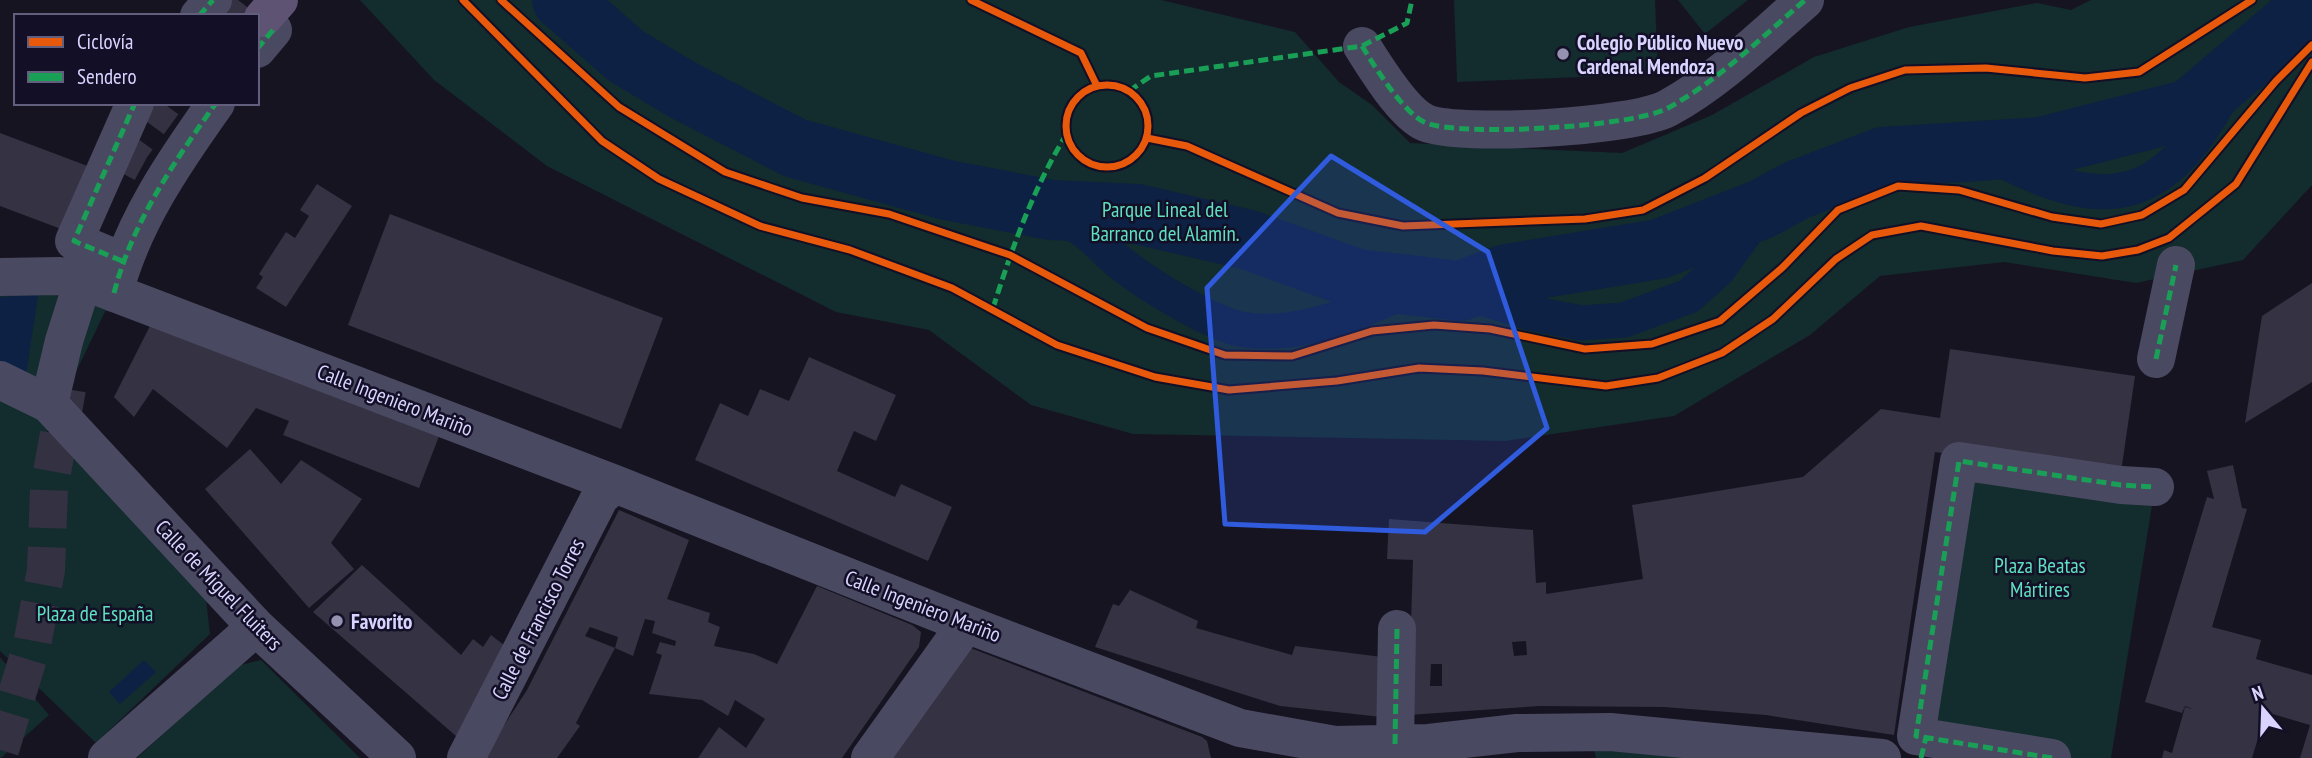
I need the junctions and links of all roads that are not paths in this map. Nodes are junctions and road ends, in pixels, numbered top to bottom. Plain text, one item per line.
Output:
1 (1805, 0) edge
2 (1362, 46) dead end
3 (134, 105) edge
4 (215, 105) edge
5 (2176, 265) dead end
6 (0, 277) edge
7 (95, 278) junction
8 (2156, 359) dead end
9 (28, 393) edge
10 (615, 484) junction
11 (2155, 487) dead end
12 (966, 624) junction
13 (256, 627) junction
14 (1397, 629) dead end
15 (1242, 743) edge
16 (1395, 744) junction
17 (1923, 748) edge
18 (1802, 755) edge
19 (1878, 757) edge
20 (107, 758) edge
21 (397, 758) edge
22 (466, 758) edge
23 (870, 758) edge
24 (2052, 758) edge

1 - 2 street
3 - 7 street
4 - 7 street
5 - 8 street
6 - 7 street, Calle Ingeniero Mariño
7 - 9 street
7 - 10 street, Calle Ingeniero Mariño
9 - 13 street, Calle de Miguel Fluiters
10 - 12 street, Calle Ingeniero Mariño
10 - 22 street, Calle de Francisco Torres
11 - 17 street
12 - 15 street, Calle Ingeniero Mariño
12 - 23 street
13 - 20 street
13 - 21 street, Calle de Miguel Fluiters
14 - 16 street
15 - 16 street, Calle Ingeniero Mariño
16 - 18 street, Calle Ingeniero Mariño
17 - 24 street
18 - 19 street, Calle Ingeniero Mariño

